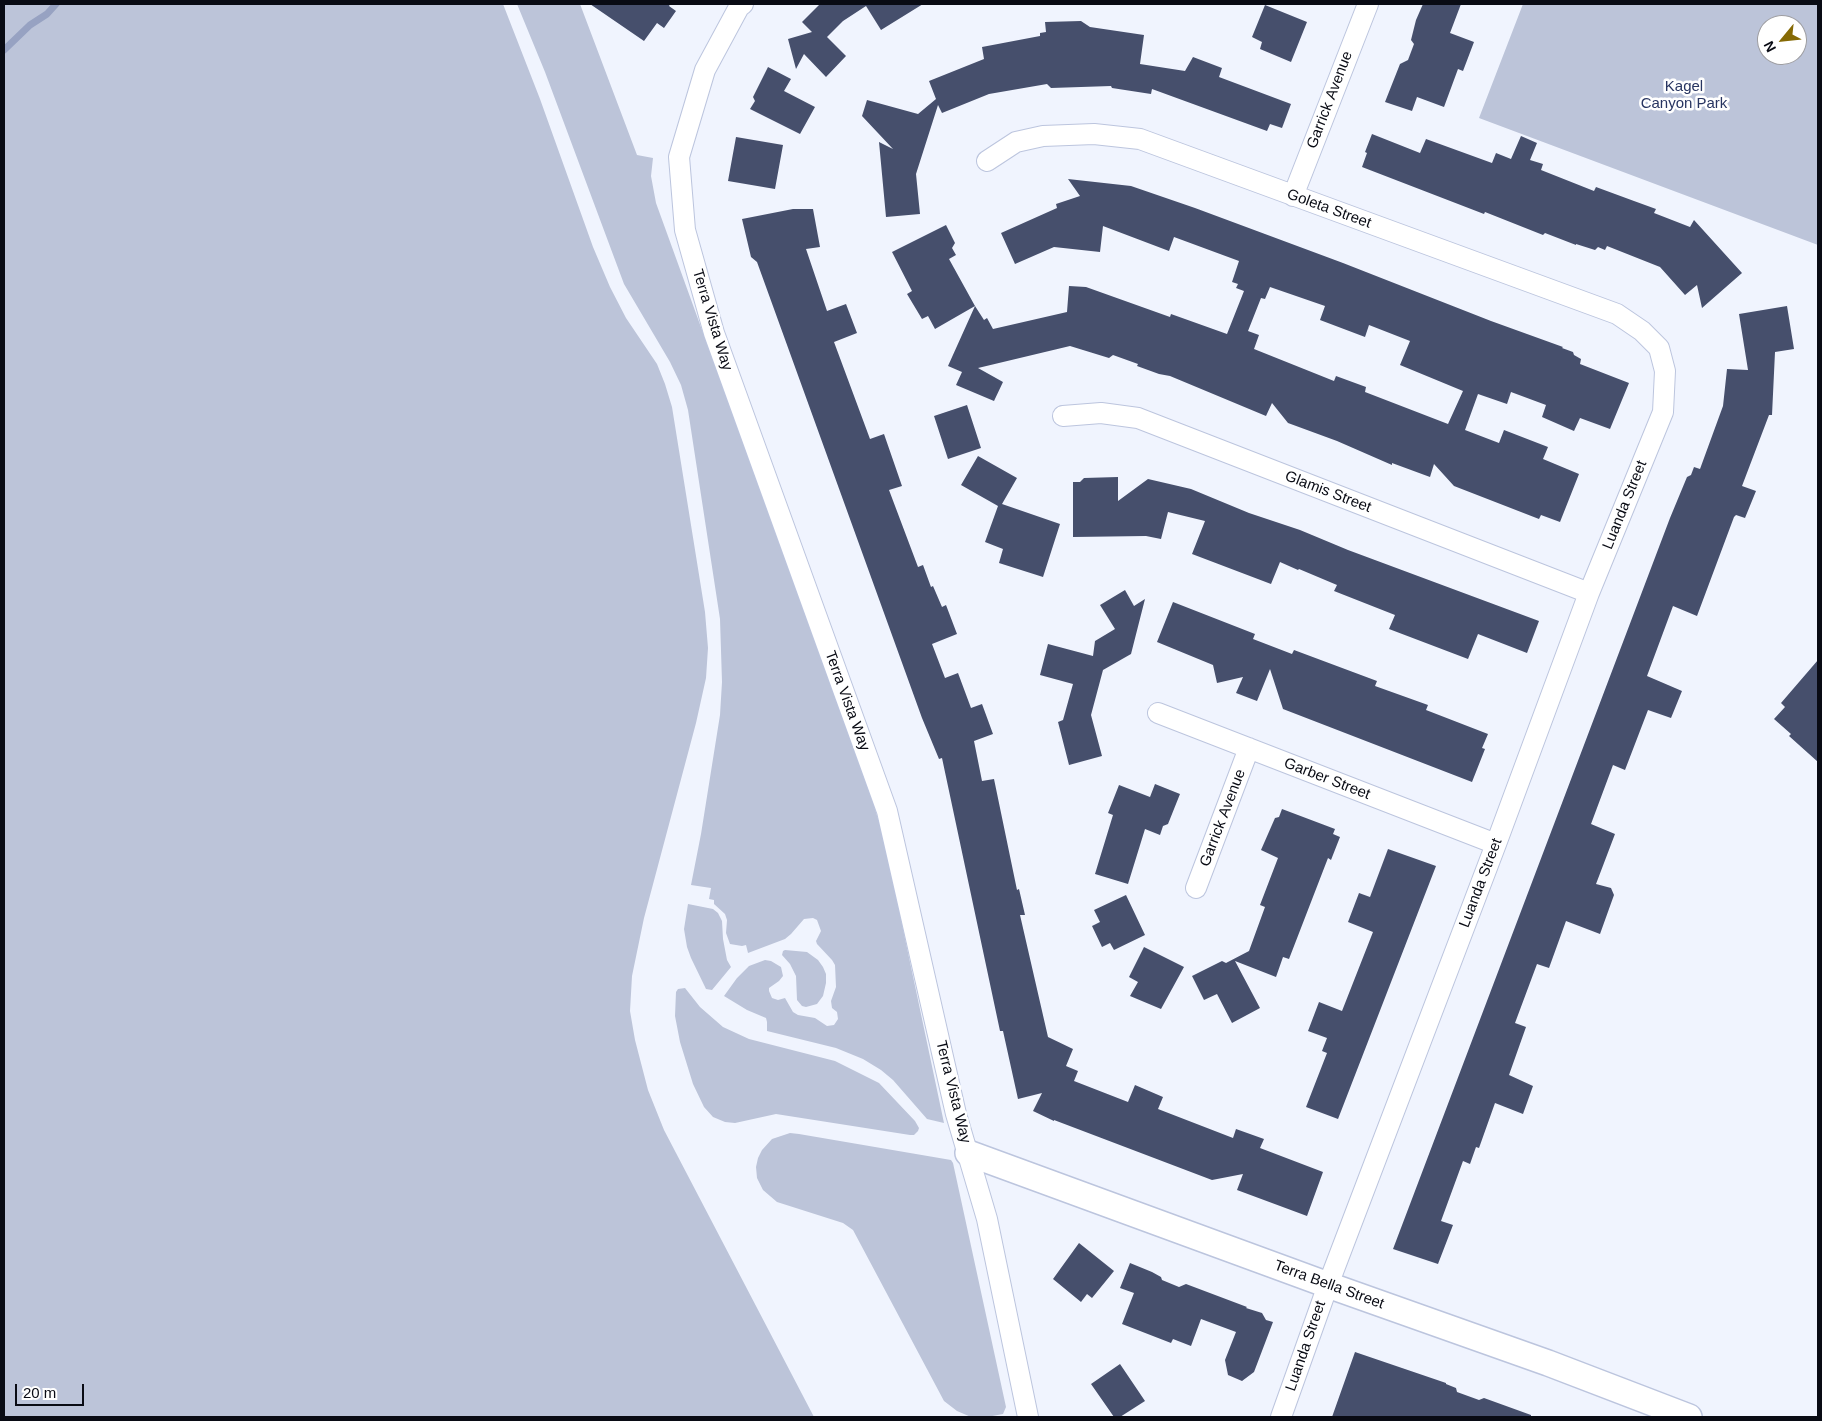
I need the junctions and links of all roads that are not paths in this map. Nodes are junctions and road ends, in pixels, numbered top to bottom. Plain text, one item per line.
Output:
1 (743, 4) edge
2 (1368, 4) edge
3 (986, 161) dead end
4 (1293, 196) junction
5 (1659, 348) joint
6 (1063, 416) dead end
7 (1589, 593) junction
8 (1158, 713) dead end
9 (1249, 748) junction
10 (1496, 844) junction
11 (1196, 888) dead end
12 (968, 1153) junction
13 (1328, 1285) junction
14 (1028, 1417) edge
15 (1281, 1417) edge
16 (1689, 1417) edge

1 - 12 street, Terra Vista Way
2 - 4 street, Garrick Avenue
3 - 4 street, Goleta Street
4 - 5 street, Goleta Street
5 - 7 street, Luanda Street
6 - 7 street, Glamis Street
7 - 10 street, Luanda Street
8 - 9 street, Garber Street
9 - 10 street, Garber Street
9 - 11 street, Garrick Avenue
10 - 13 street, Luanda Street
12 - 13 street, Terra Bella Street
12 - 14 street, Terra Vista Way
13 - 15 street, Luanda Street
13 - 16 street, Terra Bella Street

